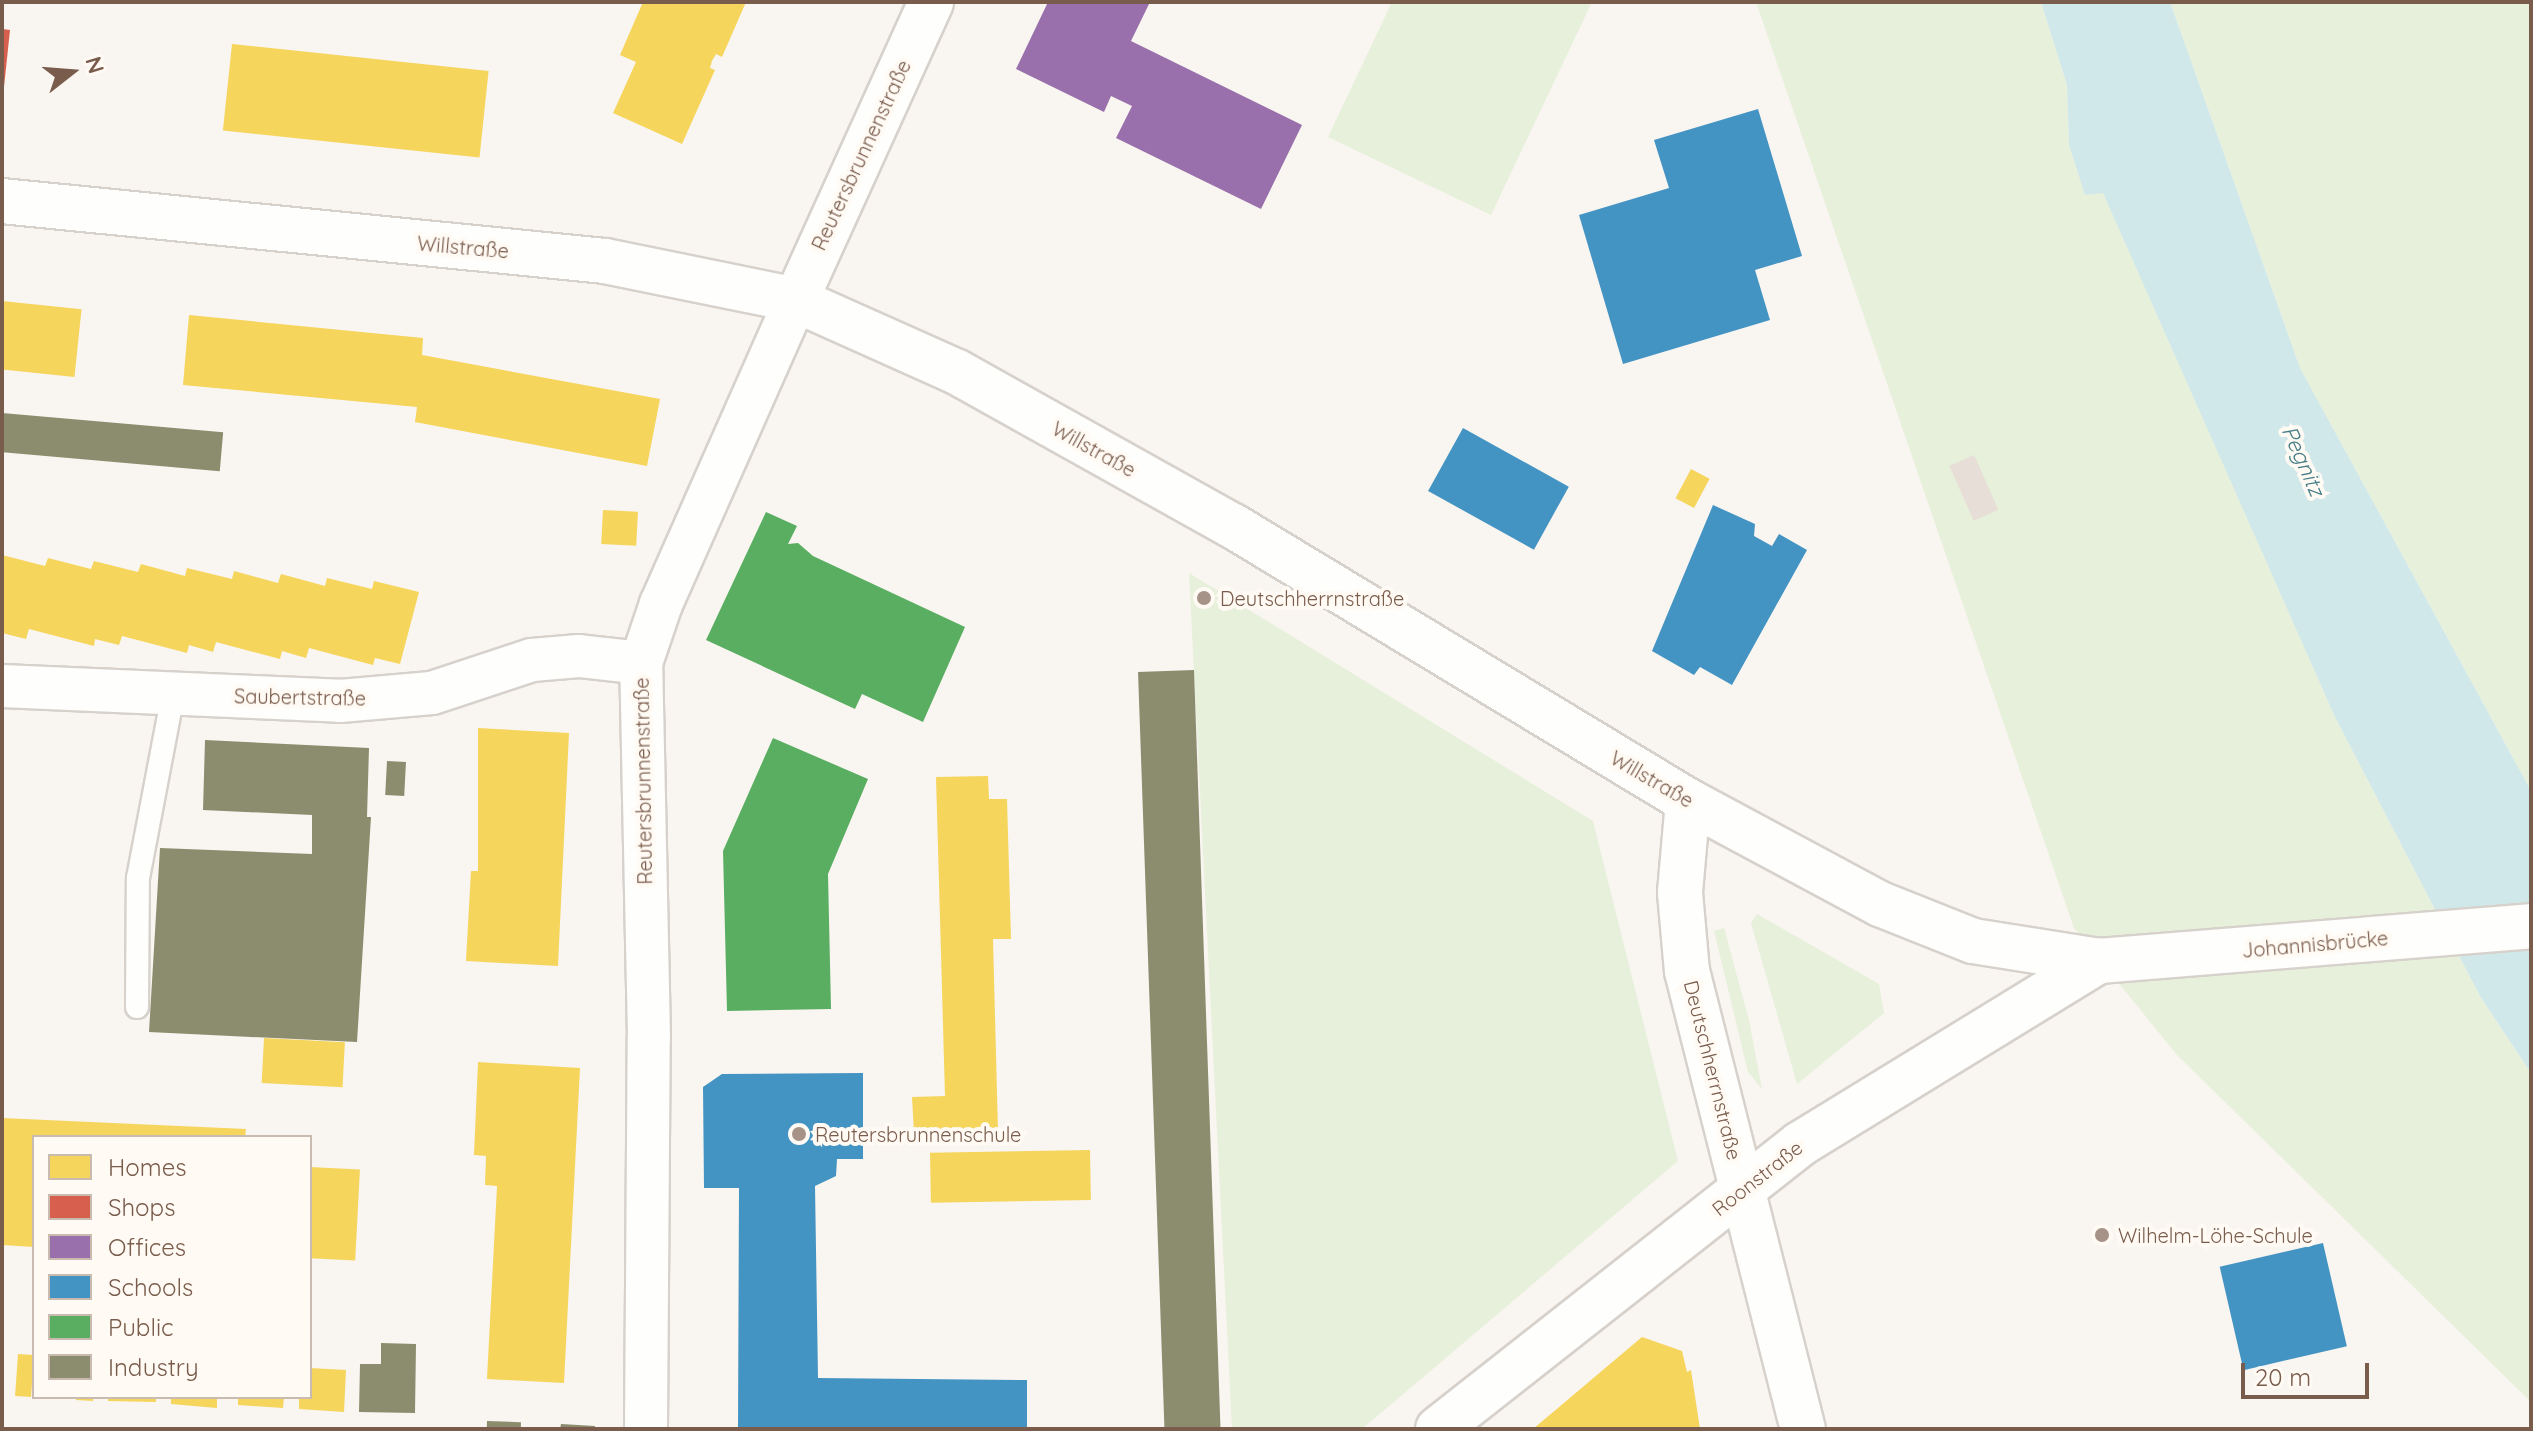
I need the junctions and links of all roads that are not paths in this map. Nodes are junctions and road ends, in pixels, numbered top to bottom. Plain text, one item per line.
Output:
1 (931, 2) edge
2 (2, 201) edge
3 (796, 300) junction
4 (641, 663) junction
5 (2, 686) edge
6 (173, 694) junction
7 (1688, 801) junction
8 (2531, 926) edge
9 (2099, 961) junction
10 (137, 1007) dead end
11 (1743, 1187) junction
12 (646, 1429) edge
13 (1438, 1429) edge
14 (1803, 1429) edge

1 - 3 street, Reutersbrunnenstraße
2 - 3 street, Willstraße
3 - 4 street, Reutersbrunnenstraße
3 - 7 street, Willstraße
4 - 6 street, Saubertstraße
4 - 12 street, Reutersbrunnenstraße
5 - 6 street, Saubertstraße
6 - 10 lane
7 - 9 street, Willstraße
7 - 11 street, Deutschherrnstraße
8 - 9 street, Johannisbrücke
9 - 11 street, Roonstraße
11 - 13 street, Roonstraße
11 - 14 street, Deutschherrnstraße

